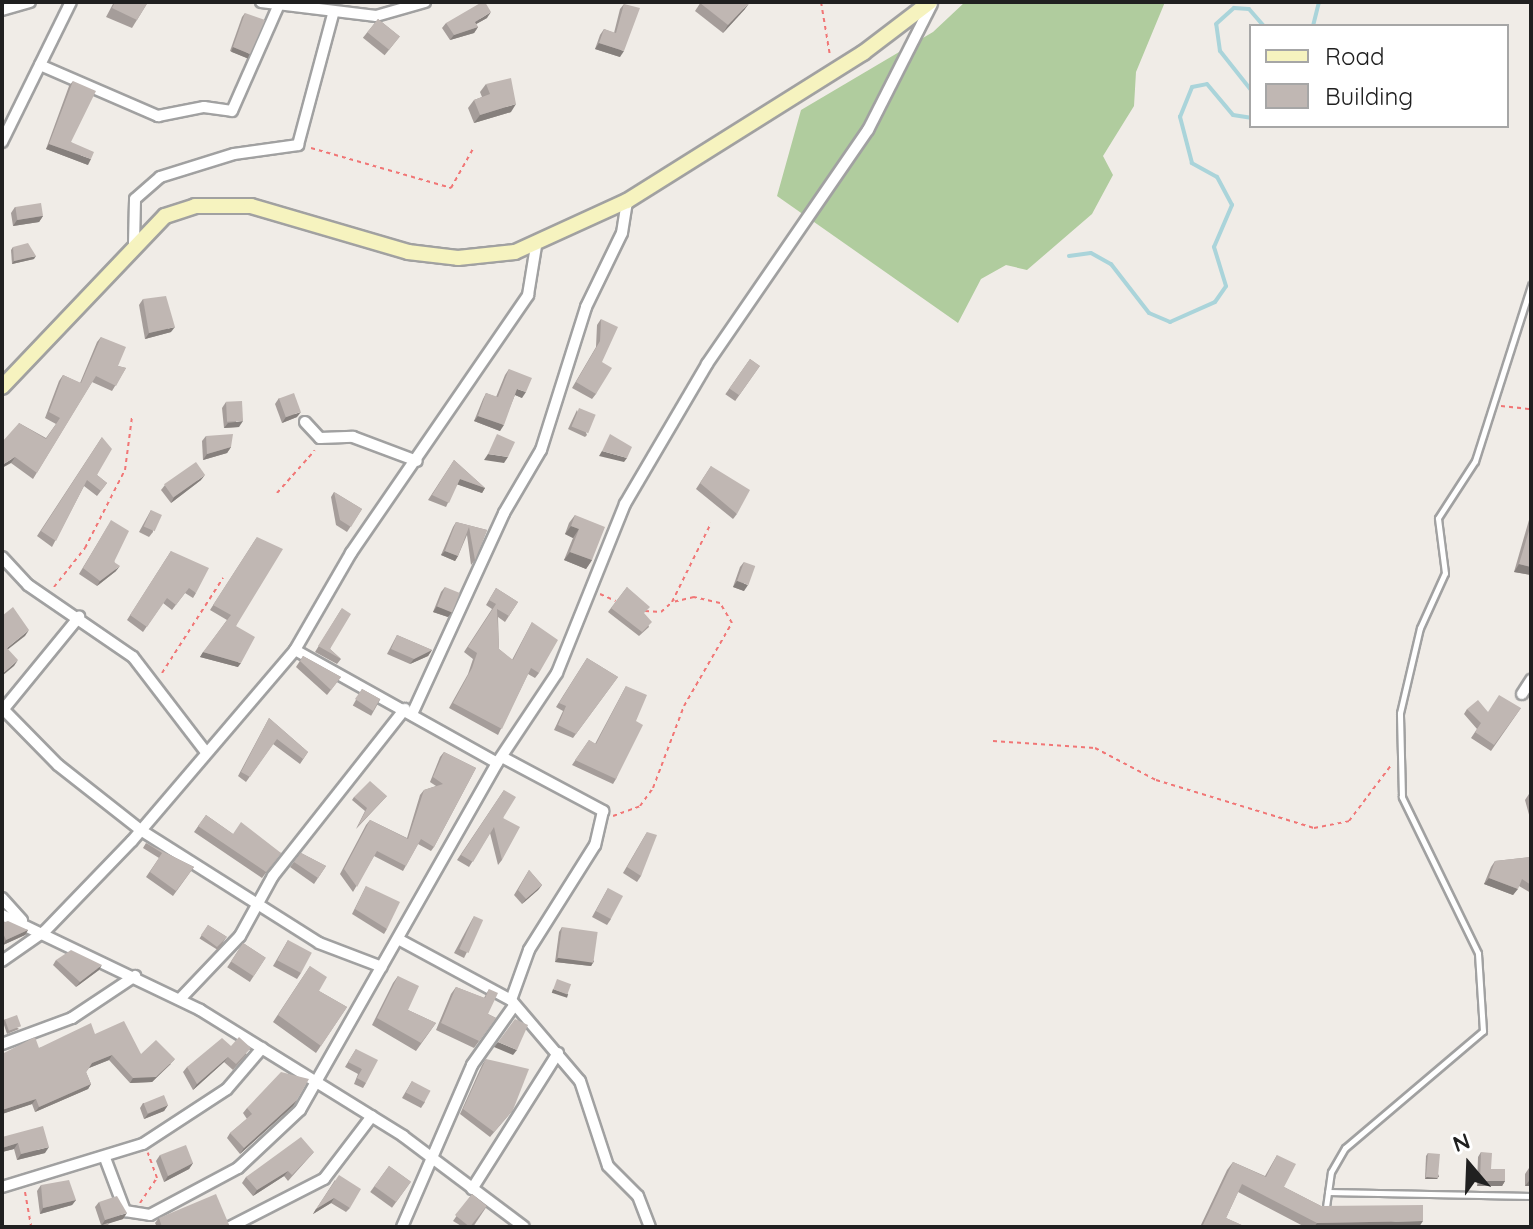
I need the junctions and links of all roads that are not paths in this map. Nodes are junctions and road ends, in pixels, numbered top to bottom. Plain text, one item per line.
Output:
1 (30, 2) edge
2 (71, 2) edge
3 (261, 2) edge
4 (425, 2) edge
5 (932, 2) edge
6 (279, 4) edge
7 (3, 6) edge
8 (333, 14) junction
9 (40, 65) junction
10 (2, 142) edge
11 (627, 201) junction
12 (134, 244) junction
13 (536, 246) junction
14 (1531, 285) edge
15 (2, 387) edge
16 (305, 422) dead end
17 (417, 461) junction
18 (2, 557) edge
19 (79, 617) junction
20 (295, 650) junction
21 (1531, 680) edge
22 (1522, 694) dead end
23 (3, 710) edge
24 (409, 711) junction
25 (206, 752) junction
26 (500, 760) junction
27 (142, 831) junction
28 (2, 898) edge
29 (258, 901) junction
30 (2, 915) edge
31 (24, 922) junction
32 (45, 931) junction
33 (398, 939) junction
34 (2, 961) edge
35 (382, 967) junction
36 (135, 976) junction
37 (180, 999) junction
38 (512, 1003) junction
39 (2, 1044) edge
40 (262, 1048) junction
41 (558, 1053) junction
42 (318, 1083) junction
43 (372, 1116) junction
44 (105, 1158) junction
45 (435, 1161) junction
46 (2, 1187) edge
47 (472, 1189) junction
48 (1328, 1192) junction
49 (1531, 1196) edge
50 (1326, 1207) edge
51 (230, 1227) edge
52 (402, 1227) edge
53 (524, 1227) edge
54 (650, 1227) edge

1 - 7 street
2 - 9 street
3 - 6 street
4 - 8 street
5 - 11 main road
5 - 26 street
6 - 8 street
6 - 9 street
8 - 12 street
9 - 10 street
11 - 13 main road
11 - 24 street
12 - 13 main road
12 - 15 main road
13 - 17 street
14 - 48 lane
16 - 17 street
17 - 20 street
18 - 19 street
19 - 23 street
19 - 25 street
20 - 24 street
20 - 25 street
21 - 22 street
23 - 27 street
24 - 26 street
24 - 29 street
25 - 27 street
26 - 33 street
26 - 38 street
27 - 29 street
27 - 32 street
28 - 31 street
29 - 35 street
29 - 37 street
30 - 31 street
31 - 32 street
32 - 34 street
32 - 36 street
33 - 35 street
33 - 38 street
35 - 42 street
36 - 37 street
36 - 39 street
37 - 40 street
38 - 41 street
38 - 45 street
40 - 42 street
40 - 44 street
41 - 47 street
41 - 54 street
42 - 43 street
42 - 44 street
43 - 45 street
43 - 51 street
44 - 46 street
45 - 47 street
45 - 52 street
47 - 53 street
48 - 49 lane
48 - 50 lane

